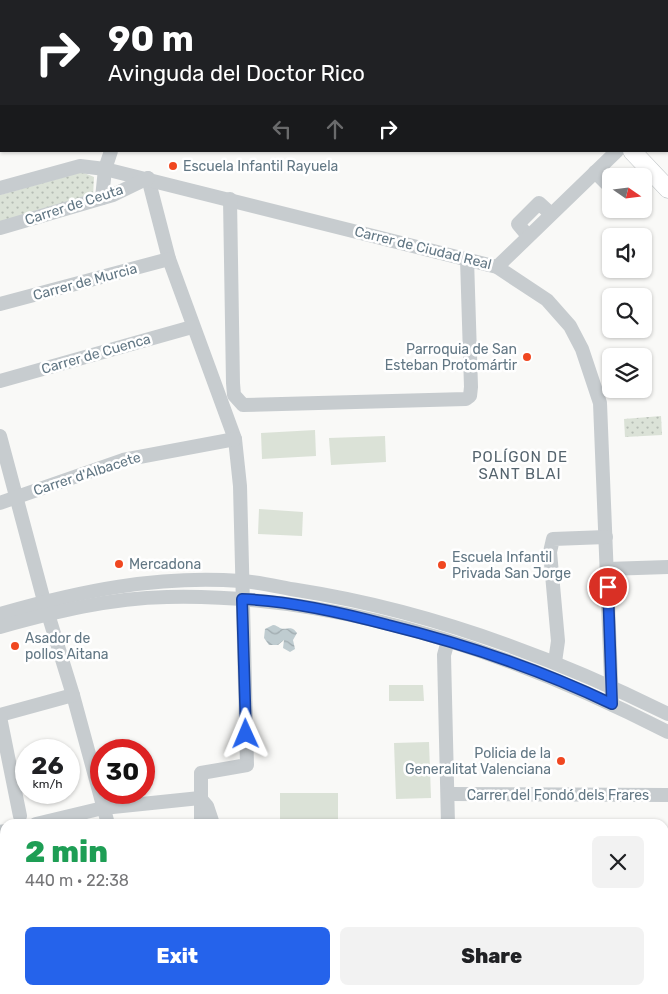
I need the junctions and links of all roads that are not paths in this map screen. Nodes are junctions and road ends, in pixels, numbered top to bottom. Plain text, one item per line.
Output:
1 (111, 152) edge
2 (616, 152) edge
3 (633, 152) edge
4 (106, 169) junction
5 (596, 172) junction
6 (148, 178) junction
7 (602, 178) edge
8 (0, 188) edge
9 (668, 189) edge
10 (102, 198) junction
11 (230, 199) junction
12 (0, 228) edge
13 (170, 259) junction
14 (467, 259) junction
15 (497, 267) junction
16 (0, 304) edge
17 (192, 327) junction
18 (0, 382) edge
19 (0, 436) edge
20 (234, 439) junction
21 (18, 497) junction
22 (0, 503) edge
23 (606, 537) junction
24 (668, 567) edge
25 (607, 569) junction
26 (242, 581) junction
27 (242, 599) junction
28 (46, 607) junction
29 (0, 614) edge
30 (0, 627) edge
31 (448, 641) junction
32 (510, 646) junction
33 (555, 662) junction
34 (612, 686) junction
35 (73, 695) junction
36 (612, 704) junction
37 (668, 714) edge
38 (0, 716) edge
39 (668, 732) edge
40 (448, 794) junction
41 (668, 795) edge
42 (200, 798) junction
43 (103, 808) junction
44 (20, 816) dead end
45 (57, 819) edge
46 (106, 819) edge
47 (201, 819) edge
48 (211, 819) edge
49 (448, 819) edge

1 - 4 street
2 - 5 street
3 - 9 main road
4 - 6 street, Carrer de Ciudad Real
4 - 8 street, Carrer de Ciudad Real
4 - 10 street
5 - 7 street
5 - 15 street
6 - 10 street, Carrer de Ceuta
6 - 11 street, Carrer de Ciudad Real
6 - 13 street
10 - 12 street, Carrer de Ceuta
11 - 14 street, Carrer de Ciudad Real
11 - 14 street
13 - 16 street, Carrer de Murcia
13 - 17 street
14 - 15 street, Carrer de Ciudad Real
15 - 23 street, Carrer de Ciudad Real
17 - 18 street, Carrer de Cuenca
17 - 20 street
19 - 21 street
20 - 21 street, Carrer d'Albacete
20 - 26 street
21 - 22 street, Carrer d'Albacete
21 - 28 street
23 - 25 street, Carrer de Ciudad Real
23 - 33 street
24 - 25 street
25 - 34 street, Carrer de Ciudad Real
26 - 27 street
26 - 28 street
26 - 32 street
27 - 28 street
27 - 31 street
27 - 42 street
28 - 29 street
28 - 30 street
28 - 35 street
31 - 32 street
31 - 36 street
31 - 40 street
32 - 33 street
33 - 34 street
34 - 36 street, Carrer de Ciudad Real
34 - 37 street
35 - 38 street
35 - 43 street
36 - 39 street
38 - 44 street
40 - 41 street, Carrer del Fondó dels Frares
40 - 49 street
42 - 43 street
42 - 47 street
42 - 48 street
43 - 45 street
43 - 46 street

